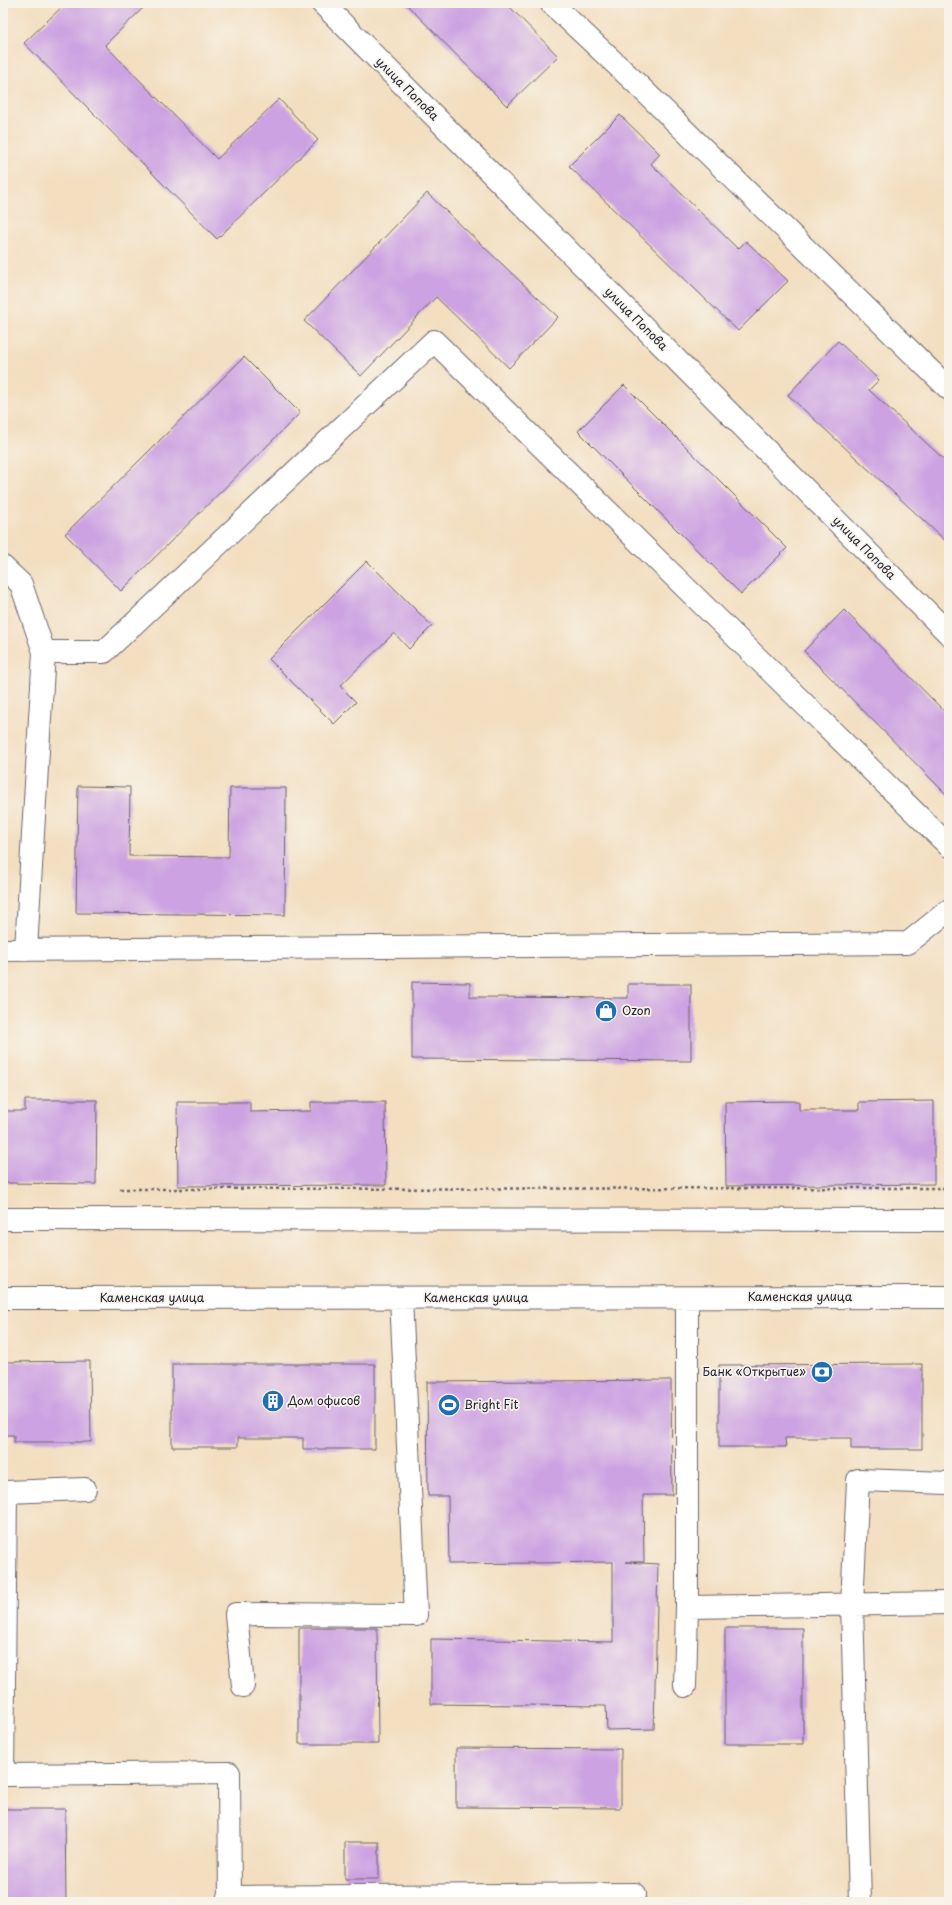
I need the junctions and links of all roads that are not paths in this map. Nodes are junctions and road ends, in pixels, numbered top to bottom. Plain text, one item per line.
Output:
1 (322, 3) edge
2 (551, 3) edge
3 (949, 389) edge
4 (3, 567) edge
5 (948, 631) edge
6 (44, 652) junction
7 (949, 846) edge
8 (949, 910) edge
9 (26, 949) junction
10 (3, 950) edge
11 (3, 1219) edge
12 (949, 1220) edge
13 (949, 1297) edge
14 (3, 1298) edge
15 (401, 1298) junction
16 (687, 1298) junction
17 (949, 1483) edge
18 (85, 1489) dead end
19 (949, 1603) edge
20 (852, 1604) junction
21 (687, 1607) junction
22 (243, 1686) dead end
23 (685, 1686) dead end
24 (3, 1775) edge
25 (635, 1894) dead end
26 (230, 1900) edge
27 (860, 1902) edge

1 - 5 street, улица Попова
2 - 3 street
4 - 6 street
6 - 7 street
6 - 9 street
8 - 9 street
9 - 10 street
11 - 12 street
13 - 16 street, Каменская улица
14 - 15 street, Каменская улица
15 - 16 street, Каменская улица
15 - 22 street
16 - 21 street
17 - 20 street
18 - 24 street
19 - 20 street
20 - 21 street
20 - 27 street
21 - 23 street
24 - 26 street
25 - 26 street

